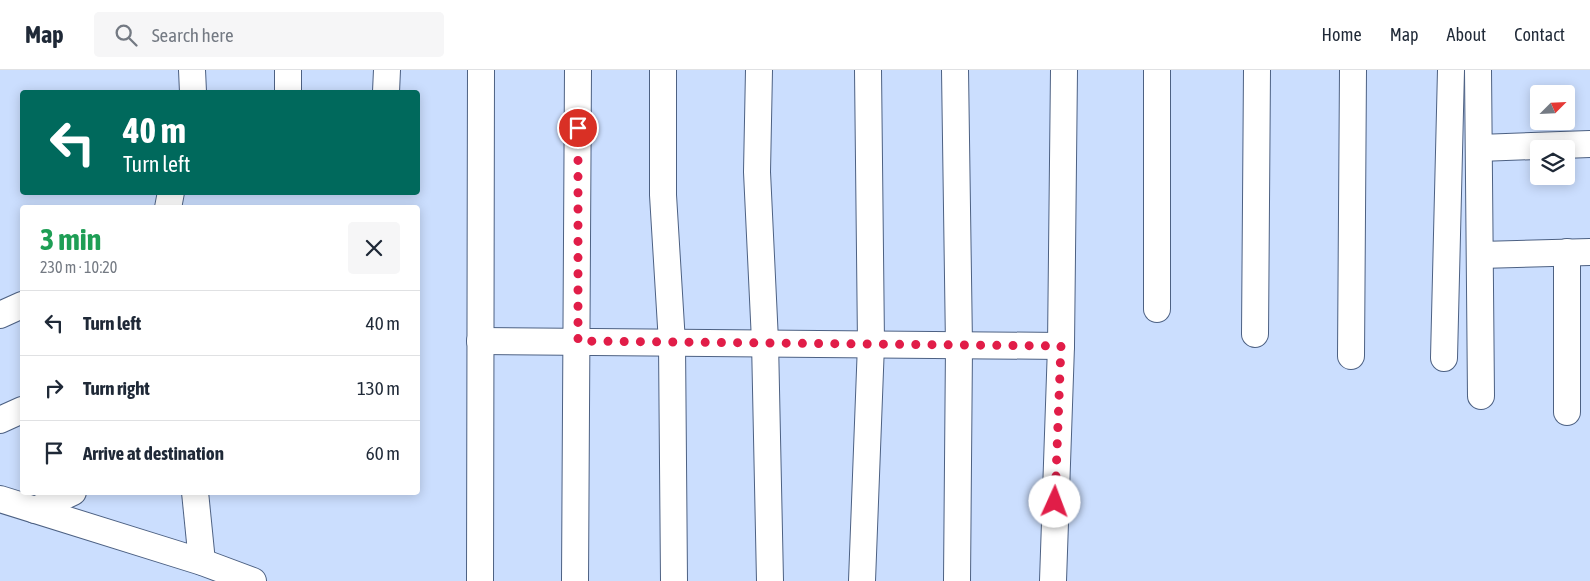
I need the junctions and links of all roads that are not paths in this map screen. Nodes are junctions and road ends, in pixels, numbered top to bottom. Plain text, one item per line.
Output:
1 (192, 70) edge
2 (288, 70) edge
3 (386, 70) edge
4 (481, 70) edge
5 (578, 70) edge
6 (663, 70) edge
7 (759, 70) edge
8 (868, 70) edge
9 (955, 70) edge
10 (1064, 70) edge
11 (1157, 70) edge
12 (1257, 70) edge
13 (1353, 70) edge
14 (1451, 70) edge
15 (1478, 70) edge
16 (193, 90) edge
17 (288, 90) edge
18 (386, 90) edge
19 (1590, 144) edge
20 (1479, 148) junction
21 (1578, 252) edge
22 (1480, 255) junction
23 (20, 306) edge
24 (1157, 310) dead end
25 (0, 315) edge
26 (1255, 334) dead end
27 (480, 341) junction
28 (578, 341) junction
29 (765, 341) junction
30 (672, 343) junction
31 (871, 344) junction
32 (959, 346) junction
33 (1061, 346) junction
34 (1351, 356) dead end
35 (1444, 358) dead end
36 (1481, 396) dead end
37 (20, 411) edge
38 (1567, 412) dead end
39 (0, 420) edge
40 (67, 495) edge
41 (195, 495) edge
42 (0, 499) edge
43 (35, 510) junction
44 (202, 562) junction
45 (253, 581) edge
46 (480, 581) edge
47 (575, 581) edge
48 (674, 581) edge
49 (770, 581) edge
50 (862, 581) edge
51 (957, 581) edge
52 (1052, 581) edge

1 - 16 street
2 - 17 street
3 - 18 street
4 - 27 street
5 - 28 street
6 - 30 street
7 - 29 street
8 - 31 street
9 - 32 street
10 - 33 street
11 - 24 street
12 - 26 street
13 - 34 street
14 - 35 street
15 - 20 street
19 - 20 street
20 - 22 street
21 - 22 street
21 - 38 street
22 - 36 street
23 - 25 street
27 - 28 street
27 - 46 street
28 - 30 street
28 - 47 street
29 - 30 street
29 - 31 street
29 - 49 street
30 - 48 street
31 - 32 street
31 - 50 street
32 - 33 street
32 - 51 street
33 - 52 street
37 - 39 street
40 - 43 street
41 - 44 street
42 - 43 street
43 - 44 street
44 - 45 street

